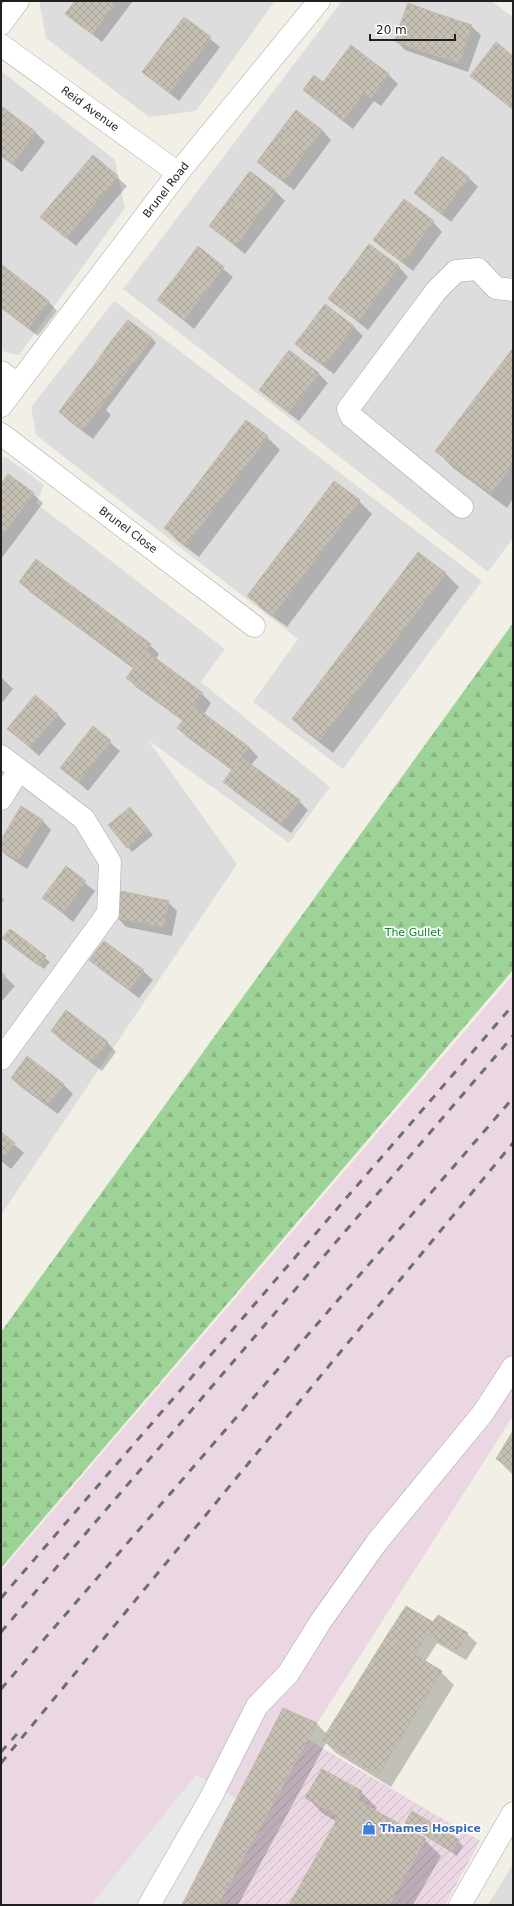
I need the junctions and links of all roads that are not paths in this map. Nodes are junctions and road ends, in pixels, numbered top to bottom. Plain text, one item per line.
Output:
1 (18, 1) edge
2 (319, 1) edge
3 (1, 24) edge
4 (1, 45) edge
5 (178, 173) junction
6 (513, 290) edge
7 (10, 378) edge
8 (1, 406) edge
9 (1, 434) edge
10 (462, 507) dead end
11 (254, 626) dead end
12 (1, 756) edge
13 (19, 770) junction
14 (1, 799) edge
15 (1, 1059) edge
16 (513, 1368) edge
17 (513, 1814) edge
18 (149, 1905) edge
19 (460, 1905) edge

1 - 3 street
2 - 5 street, Brunel Road
4 - 5 street, Reid Avenue
5 - 7 street, Brunel Road
6 - 10 street
7 - 8 street, Brunel Road
9 - 11 street, Brunel Close
12 - 13 street
13 - 14 street
13 - 15 street
16 - 18 street
17 - 19 street

